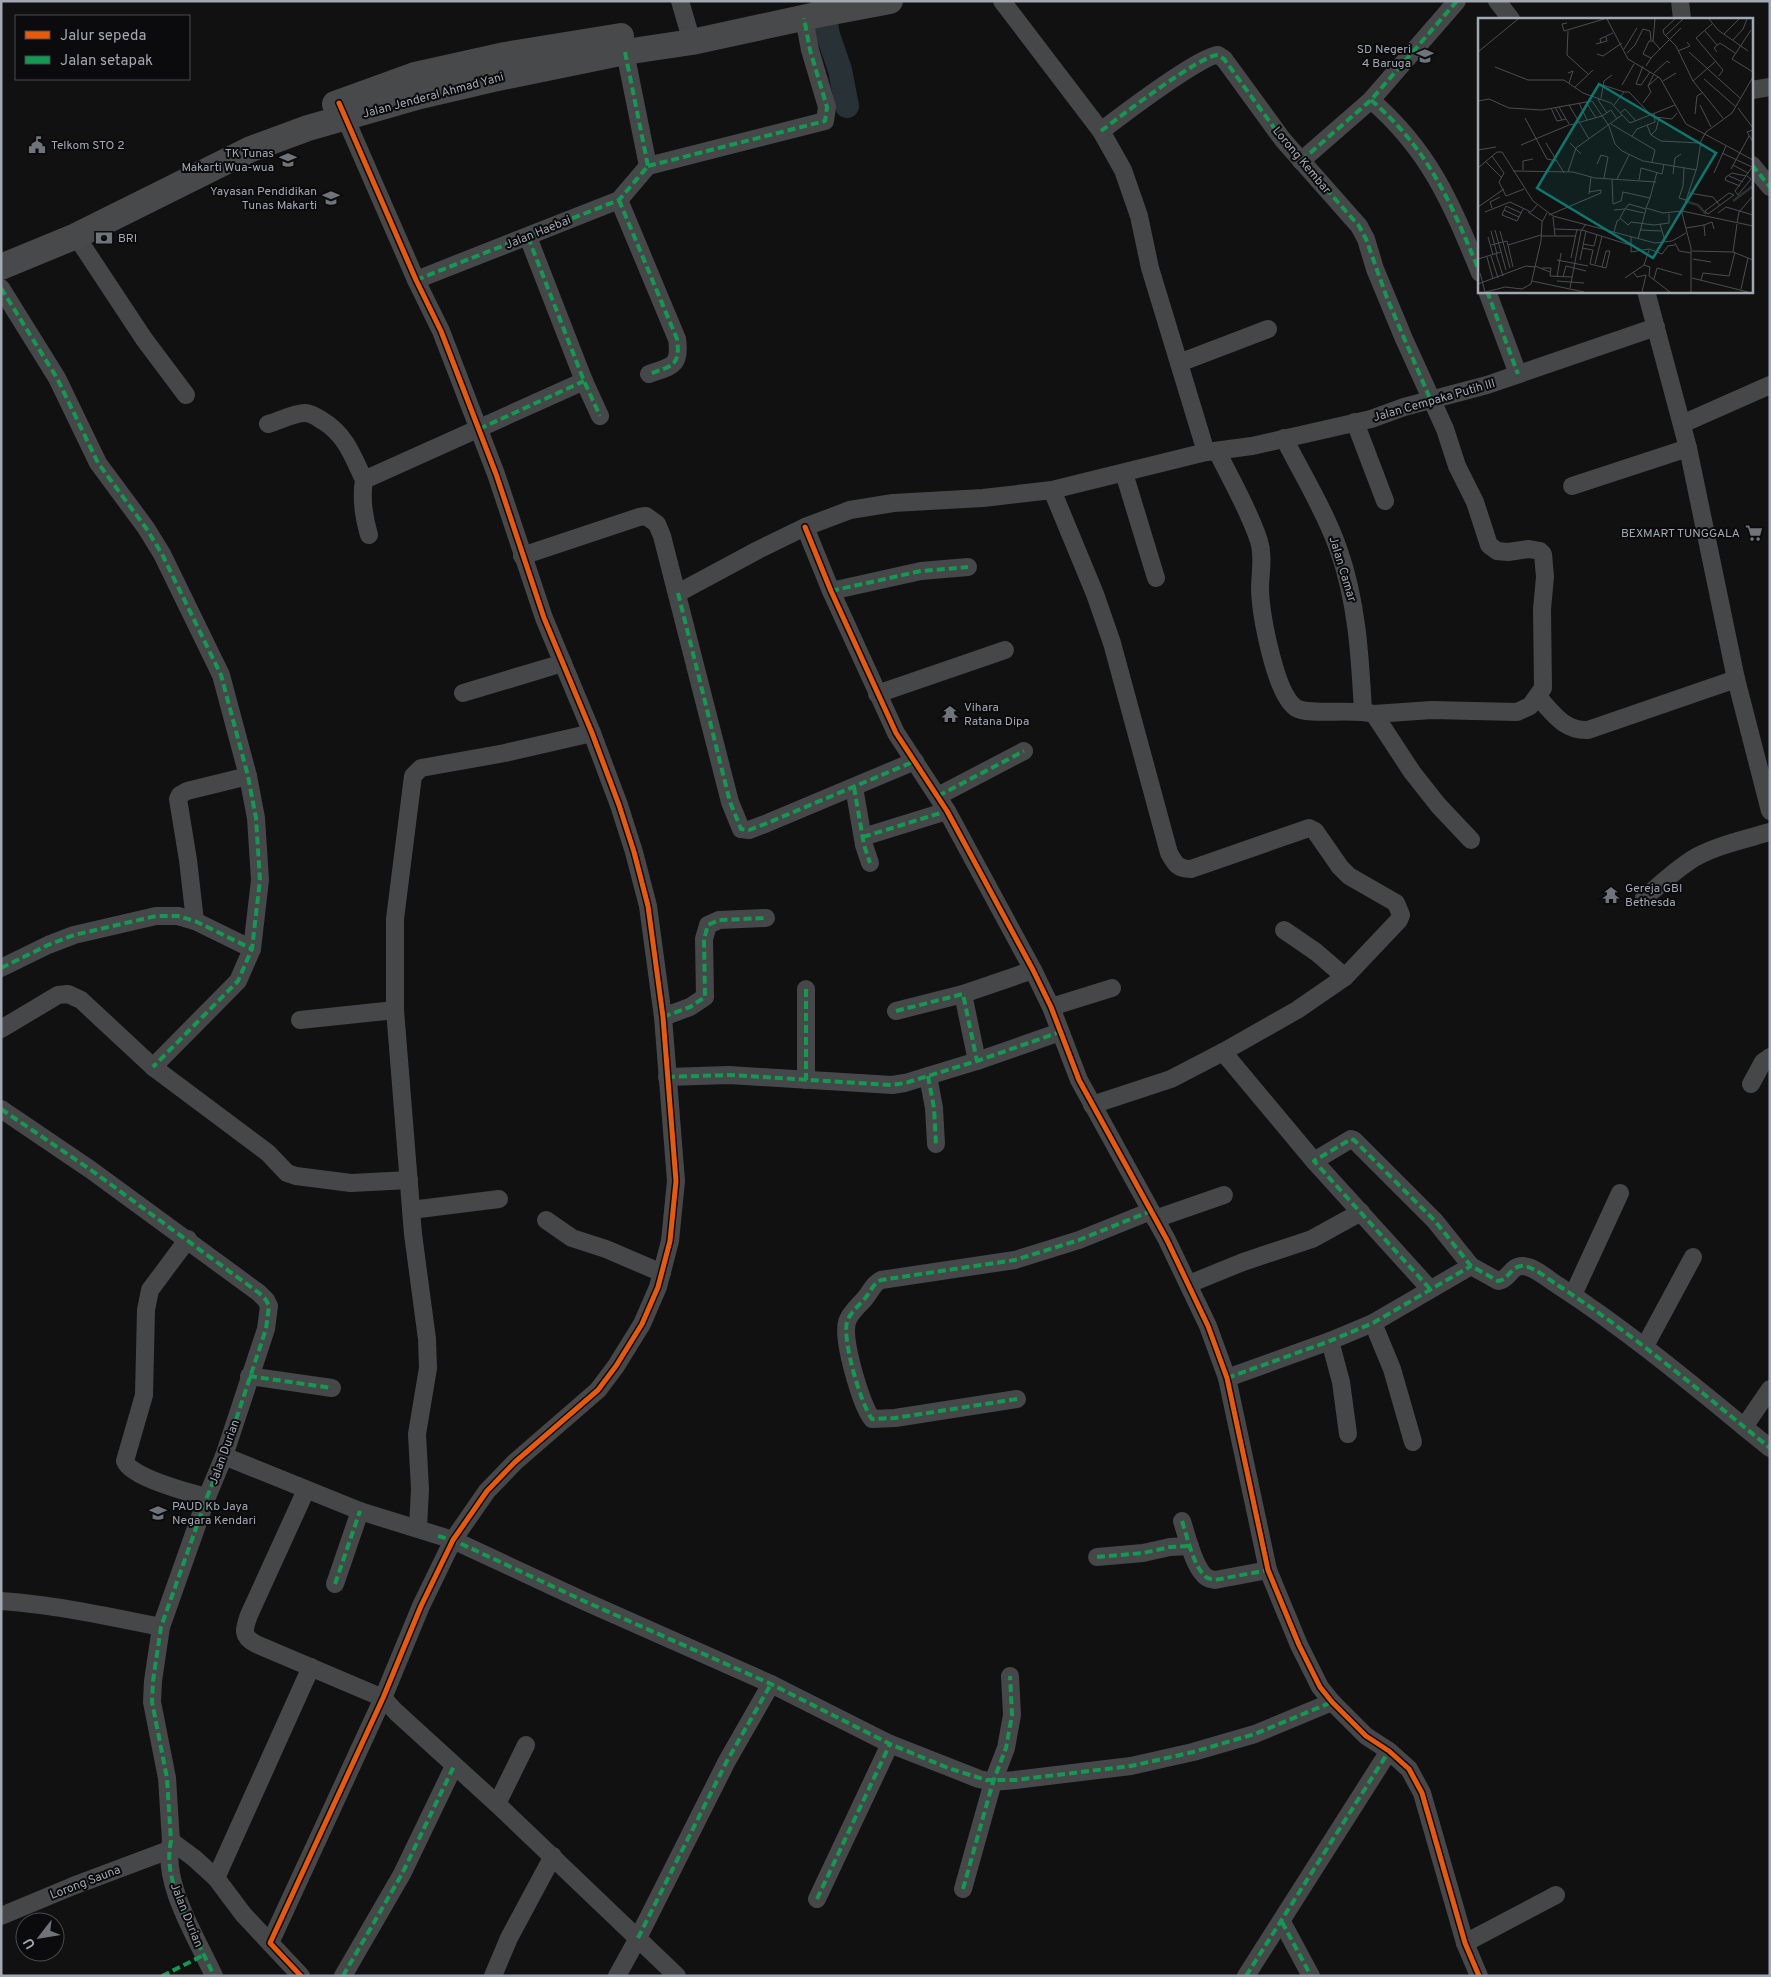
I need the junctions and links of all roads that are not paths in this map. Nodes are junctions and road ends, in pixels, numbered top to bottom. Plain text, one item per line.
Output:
1 (890, 1) edge
2 (1002, 1) edge
3 (1457, 1) edge
4 (1496, 1) edge
5 (1680, 1) edge
6 (816, 11) edge
7 (1510, 18) edge
8 (1682, 18) edge
9 (687, 23) edge
10 (625, 52) junction
11 (1770, 87) edge
12 (1754, 90) edge
13 (1371, 100) junction
14 (342, 111) junction
15 (1101, 131) junction
16 (1301, 161) junction
17 (648, 166) junction
18 (1754, 167) edge
19 (1770, 187) edge
20 (619, 200) junction
21 (76, 236) junction
22 (528, 237) junction
23 (1, 253) edge
24 (1, 267) edge
25 (1478, 268) edge
26 (416, 280) junction
27 (1, 288) edge
28 (1487, 292) edge
29 (1646, 292) edge
30 (1656, 328) junction
31 (1268, 329) dead end
32 (1179, 363) junction
33 (649, 374) dead end
34 (1518, 374) junction
35 (584, 381) junction
36 (1770, 385) edge
37 (186, 395) dead end
38 (1431, 401) junction
39 (600, 416) dead end
40 (1355, 422) junction
41 (268, 424) dead end
42 (1682, 424) junction
43 (479, 429) junction
44 (1284, 438) junction
45 (1688, 448) junction
46 (1212, 452) junction
47 (1124, 473) junction
48 (364, 480) junction
49 (1572, 486) dead end
50 (1052, 490) junction
51 (1385, 501) dead end
52 (805, 528) junction
53 (369, 535) dead end
54 (522, 556) junction
55 (968, 567) dead end
56 (1156, 578) dead end
57 (831, 591) junction
58 (678, 593) junction
59 (1005, 650) dead end
60 (563, 663) junction
61 (1736, 679) junction
62 (463, 693) dead end
63 (877, 694) junction
64 (1538, 697) junction
65 (1369, 713) junction
66 (592, 733) junction
67 (1024, 751) dead end
68 (915, 761) junction
69 (248, 776) junction
70 (854, 786) junction
71 (943, 804) junction
72 (1770, 811) edge
73 (1770, 832) edge
74 (863, 837) junction
75 (1471, 840) dead end
76 (870, 862) dead end
77 (1644, 898) dead end
78 (766, 918) dead end
79 (195, 921) junction
80 (1284, 930) dead end
81 (252, 949) junction
82 (1, 968) edge
83 (1033, 970) junction
84 (1345, 977) junction
85 (1112, 988) dead end
86 (806, 990) dead end
87 (963, 994) junction
88 (1051, 1007) junction
89 (396, 1010) junction
90 (896, 1011) dead end
91 (663, 1017) junction
92 (300, 1020) dead end
93 (1, 1028) edge
94 (1060, 1032) junction
95 (1223, 1052) junction
96 (1770, 1057) edge
97 (977, 1061) junction
98 (153, 1067) junction
99 (928, 1076) junction
100 (667, 1077) junction
101 (806, 1080) junction
102 (1751, 1084) dead end
103 (1092, 1105) junction
104 (2, 1112) edge
105 (936, 1144) dead end
106 (1314, 1161) junction
107 (408, 1180) junction
108 (1620, 1193) dead end
109 (1224, 1195) dead end
110 (499, 1199) dead end
111 (411, 1210) junction
112 (1361, 1212) junction
113 (1153, 1215) junction
114 (546, 1220) dead end
115 (188, 1239) junction
116 (1693, 1257) dead end
117 (1471, 1266) junction
118 (662, 1273) junction
119 (1189, 1284) junction
120 (1430, 1289) junction
121 (1573, 1295) junction
122 (1373, 1323) junction
123 (1330, 1341) junction
124 (1645, 1346) junction
125 (249, 1376) junction
126 (1227, 1378) junction
127 (332, 1388) dead end
128 (1770, 1389) edge
129 (1017, 1399) dead end
130 (1744, 1426) junction
131 (1348, 1434) dead end
132 (1413, 1442) dead end
133 (1770, 1448) edge
134 (224, 1456) junction
135 (306, 1490) junction
136 (207, 1497) junction
137 (360, 1511) junction
138 (1182, 1521) dead end
139 (418, 1528) junction
140 (453, 1540) junction
141 (1190, 1546) junction
142 (1097, 1558) dead end
143 (1268, 1570) junction
144 (335, 1584) dead end
145 (1, 1601) edge
146 (161, 1627) junction
147 (312, 1667) junction
148 (1010, 1676) dead end
149 (771, 1684) junction
150 (383, 1698) junction
151 (1332, 1702) junction
152 (890, 1744) junction
153 (526, 1745) dead end
154 (1389, 1751) junction
155 (454, 1766) junction
156 (993, 1782) junction
157 (496, 1804) junction
158 (170, 1845) junction
159 (553, 1856) junction
160 (216, 1878) junction
161 (963, 1889) dead end
162 (1556, 1895) dead end
163 (817, 1899) dead end
164 (1, 1916) edge
165 (1282, 1922) junction
166 (638, 1938) junction
167 (270, 1943) junction
168 (1465, 1943) junction
169 (214, 1976) edge
170 (301, 1976) edge
171 (343, 1976) edge
172 (493, 1976) edge
173 (617, 1976) edge
174 (677, 1976) edge
175 (1246, 1976) edge
176 (1311, 1976) edge
177 (1479, 1976) edge

1 - 6 highway, Jalan Jenderal Ahmad Yani
2 - 15 street
3 - 13 street
4 - 7 street
5 - 8 street
6 - 9 highway, Jalan Jenderal Ahmad Yani
6 - 17 street
9 - 10 highway, Jalan Jenderal Ahmad Yani
9 - 14 highway, Jalan Jenderal Ahmad Yani
10 - 14 highway, Jalan Jenderal Ahmad Yani
10 - 17 street
11 - 12 street
13 - 16 street
13 - 25 street
14 - 21 highway, Jalan Jenderal Ahmad Yani
14 - 23 highway, Jalan Jenderal Ahmad Yani
14 - 26 street
15 - 16 street, Lorong Kembar
15 - 32 street
16 - 38 street, Lorong Kembar
17 - 20 street, Jalan Haebai
18 - 19 street
20 - 22 street, Jalan Haebai
20 - 33 street
21 - 24 highway, Jalan Jenderal Ahmad Yani
21 - 37 street
22 - 26 street, Jalan Haebai
22 - 35 street
26 - 43 street
27 - 69 street
28 - 34 street
29 - 30 street
30 - 34 street, Jalan Cempaka Putih III
30 - 42 street
31 - 32 street
32 - 46 street
34 - 38 street, Jalan Cempaka Putih III
35 - 39 street
35 - 43 street
36 - 42 street
38 - 40 street, Jalan Cempaka Putih III
38 - 64 street, Lorong Kembar
40 - 44 street, Jalan Cempaka Putih III
40 - 51 street
41 - 48 street
42 - 45 street
43 - 48 street
43 - 54 street
44 - 46 street, Jalan Cempaka Putih III
44 - 65 street, Jalan Camar
45 - 49 street
45 - 61 street
46 - 47 street, Jalan Cempaka Putih III
46 - 65 street
47 - 50 street, Jalan Cempaka Putih III
47 - 56 street
48 - 53 street
50 - 52 street, Jalan Cempaka Putih III
50 - 84 street
52 - 57 street
52 - 58 street, Jalan Cempaka Putih III
54 - 58 street
54 - 60 street
55 - 57 street
57 - 63 street
58 - 70 street
59 - 63 street
60 - 62 street
60 - 66 street
61 - 64 street
61 - 72 street
63 - 68 street
64 - 65 street
65 - 75 street
66 - 89 street
66 - 91 street
67 - 71 street
68 - 70 street
68 - 71 street
69 - 79 street
69 - 81 street
70 - 74 street
71 - 74 street
71 - 83 street
73 - 77 street
74 - 76 street
78 - 91 street
79 - 81 street
79 - 82 street
80 - 84 street
81 - 98 street
83 - 87 street
83 - 88 street
84 - 95 street
85 - 88 street
86 - 101 street
87 - 90 street
87 - 97 street
88 - 94 street
89 - 92 street
89 - 107 street
91 - 100 street
93 - 98 street
94 - 97 street
94 - 103 street
95 - 103 street
95 - 106 street
96 - 102 street
97 - 99 street
98 - 107 street
99 - 101 street
99 - 105 street
100 - 101 street
100 - 118 street
103 - 113 street
104 - 115 street, Jalan Durian
106 - 112 street
106 - 117 street
107 - 111 street
108 - 121 street
109 - 113 street
110 - 111 street
111 - 139 street
112 - 119 street
112 - 120 street
113 - 119 street
113 - 129 street
114 - 118 street
115 - 125 street, Jalan Durian
115 - 136 street
116 - 124 street
117 - 120 street
117 - 121 street
118 - 140 street
119 - 126 street
120 - 122 street
121 - 124 street
122 - 123 street
122 - 132 street
123 - 126 street
123 - 131 street
124 - 130 street
125 - 127 street
125 - 134 street, Jalan Durian
126 - 143 street
128 - 130 street
130 - 133 street
134 - 135 street
134 - 136 street, Jalan Durian
135 - 137 street
135 - 147 street
136 - 146 street, Jalan Durian
137 - 139 street
137 - 144 street
138 - 141 street
139 - 140 street
140 - 149 street
140 - 150 street
141 - 142 street
141 - 143 street
143 - 151 street
145 - 146 street
146 - 158 street, Jalan Durian
147 - 150 street
147 - 160 street
148 - 156 street
149 - 152 street
149 - 166 street
150 - 155 street
150 - 167 street
151 - 154 street
151 - 156 street
152 - 156 street
152 - 163 street
153 - 157 street
154 - 165 street
154 - 168 street
155 - 157 street
155 - 171 street
156 - 161 street
157 - 159 street
158 - 160 street
158 - 164 street, Lorong Sauna
158 - 169 street, Jalan Durian
159 - 166 street
159 - 172 street
160 - 167 street
162 - 168 street
165 - 175 street
165 - 176 street
166 - 173 street
166 - 174 street
167 - 170 street
168 - 177 street

